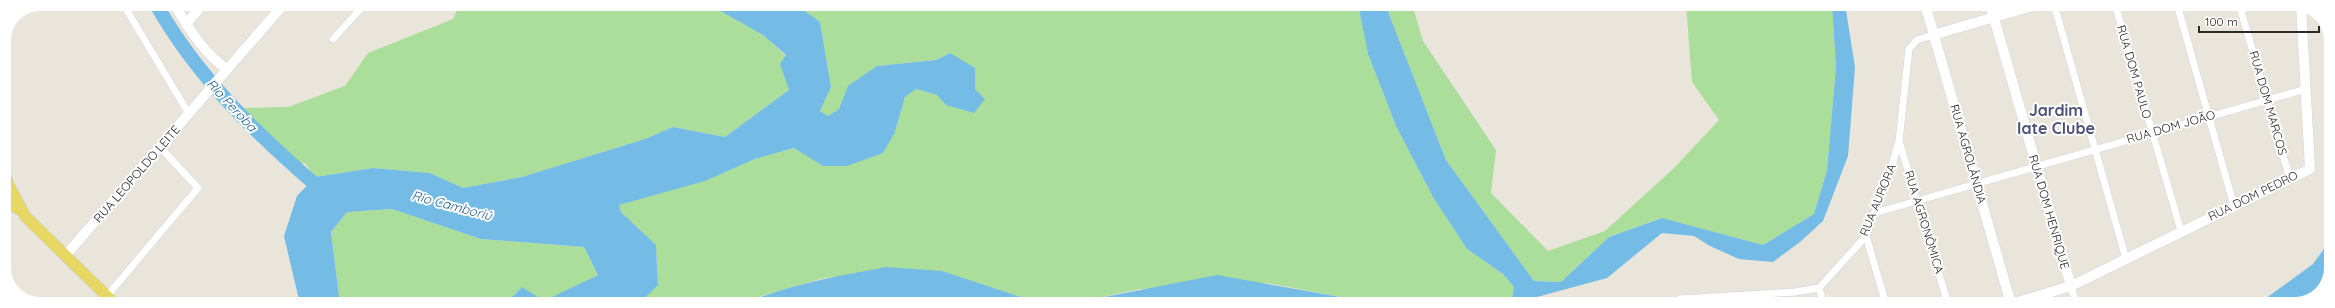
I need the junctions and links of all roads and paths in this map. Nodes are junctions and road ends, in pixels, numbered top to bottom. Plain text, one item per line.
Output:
1 (127, 11) edge
2 (178, 11) edge
3 (198, 11) edge
4 (278, 11) edge
5 (359, 11) edge
6 (1926, 11) edge
7 (1992, 11) edge
8 (2015, 11) edge
9 (2056, 11) edge
10 (2117, 11) edge
11 (2178, 11) edge
12 (2241, 11) edge
13 (2301, 12) edge
14 (1994, 17) junction
15 (186, 24) junction
16 (1933, 35) junction
17 (333, 39) dead end
18 (227, 69) junction
19 (2306, 88) junction
20 (2267, 100) junction
21 (188, 114) junction
22 (2208, 116) junction
23 (2152, 133) junction
24 (1899, 141) junction
25 (160, 147) junction
26 (2094, 149) junction
27 (2036, 166) junction
28 (2290, 179) junction
29 (1976, 183) junction
30 (11, 190) edge
31 (1917, 201) junction
32 (11, 205) edge
33 (2234, 206) junction
34 (21, 210) junction
35 (1875, 213) junction
36 (2181, 231) junction
37 (1866, 236) junction
38 (66, 255) junction
39 (2126, 259) junction
40 (2071, 286) junction
41 (1819, 288) junction
42 (107, 296) joint
43 (1713, 297) edge
44 (1822, 297) edge
45 (1884, 297) edge
46 (1946, 297) edge
47 (2008, 297) edge
48 (2034, 297) edge
49 (2074, 297) edge

1 - 21 street
2 - 15 street
3 - 15 street
4 - 18 street, RUA LEOPOLDO LEITE
5 - 17 street
6 - 16 street, RUA AGROLÂNDIA
7 - 14 street, RUA DOM HENRIQUE
8 - 14 street
9 - 26 street
10 - 23 street, RUA DOM PAULO
11 - 22 street
12 - 20 street, RUA DOM MARCOS
13 - 19 street, RUA DOM PEDRO
14 - 16 street
14 - 27 street, RUA DOM HENRIQUE
15 - 18 street
16 - 24 street, RUA AURORA
16 - 29 street, RUA AGROLÂNDIA
18 - 21 street, RUA LEOPOLDO LEITE
19 - 20 street, RUA DOM JOÃO
19 - 28 street, RUA DOM PEDRO
20 - 22 street, RUA DOM JOÃO
20 - 28 street, RUA DOM MARCOS
21 - 25 street, RUA LEOPOLDO LEITE
22 - 23 street, RUA DOM JOÃO
22 - 33 street
23 - 26 street, RUA DOM JOÃO
23 - 36 street, RUA DOM PAULO
24 - 31 street, RUA AGRONÔMICA
24 - 35 street, RUA AURORA
25 - 38 street, RUA LEOPOLDO LEITE
25 - 42 street
26 - 27 street, RUA DOM JOÃO
26 - 39 street
27 - 29 street, RUA DOM JOÃO
27 - 40 street, RUA DOM HENRIQUE
28 - 33 street, RUA DOM PEDRO
29 - 31 street, RUA DOM JOÃO
29 - 47 street, RUA AGROLÂNDIA
30 - 34 main road
31 - 35 street, RUA DOM JOÃO
31 - 46 street, RUA AGRONÔMICA
32 - 34 main road
33 - 36 street, RUA DOM PEDRO
34 - 38 main road
35 - 37 street, RUA AURORA
36 - 39 street, RUA DOM PEDRO
37 - 41 street, RUA AURORA
37 - 45 street
38 - 42 main road
39 - 40 street, RUA DOM PEDRO
40 - 48 street, RUA DOM PEDRO
40 - 49 street, RUA DOM HENRIQUE
41 - 43 street
41 - 44 street

